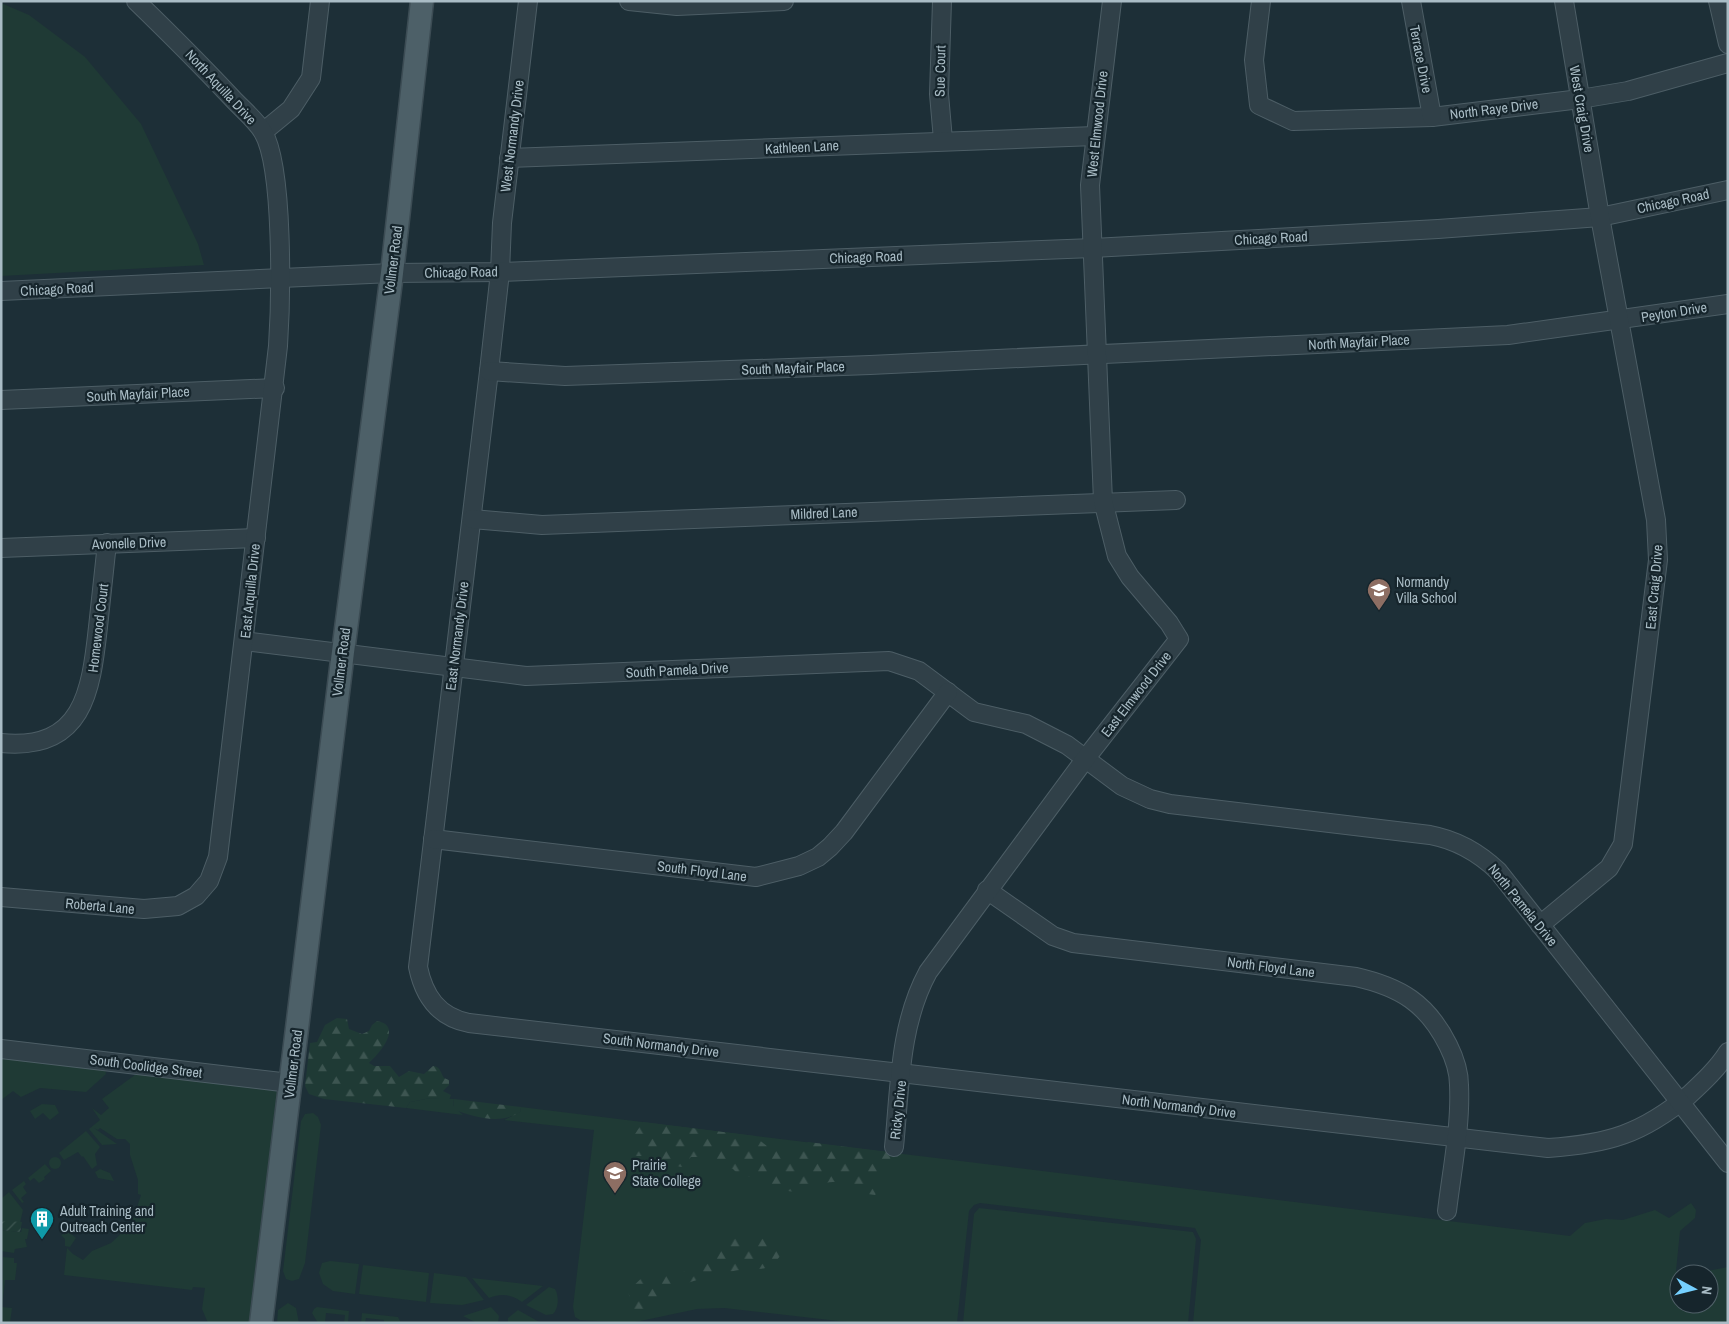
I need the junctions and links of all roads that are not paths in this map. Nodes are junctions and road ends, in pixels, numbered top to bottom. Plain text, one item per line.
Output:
1 (136, 1) edge
2 (320, 1) edge
3 (422, 1) edge
4 (528, 1) edge
5 (629, 1) edge
6 (784, 1) edge
7 (942, 1) edge
8 (1112, 1) edge
9 (1261, 1) edge
10 (1411, 1) edge
11 (1564, 1) edge
12 (1718, 1) edge
13 (1728, 44) edge
14 (1728, 62) edge
15 (1580, 100) junction
16 (1432, 117) junction
17 (263, 132) junction
18 (1095, 136) junction
19 (943, 140) junction
20 (509, 158) junction
21 (1728, 190) edge
22 (1600, 217) junction
23 (1093, 248) junction
24 (500, 272) junction
25 (392, 273) junction
26 (280, 278) junction
27 (1, 291) edge
28 (1728, 304) edge
29 (1620, 321) junction
30 (1097, 354) junction
31 (489, 372) junction
32 (274, 388) junction
33 (1, 400) edge
34 (1176, 500) dead end
35 (1103, 502) junction
36 (472, 519) junction
37 (256, 538) junction
38 (108, 543) junction
39 (1, 548) edge
40 (244, 642) junction
41 (342, 652) junction
42 (453, 666) junction
43 (948, 692) junction
44 (1, 743) edge
45 (1086, 758) junction
46 (433, 840) junction
47 (987, 890) junction
48 (196, 896) joint
49 (1, 897) edge
50 (1540, 925) junction
51 (428, 998) joint
52 (1, 1050) edge
53 (1728, 1052) edge
54 (901, 1074) junction
55 (290, 1083) junction
56 (1680, 1102) junction
57 (1456, 1139) junction
58 (894, 1147) dead end
59 (1728, 1163) edge
60 (1447, 1211) dead end
61 (261, 1323) edge

1 - 17 street, North Aquilla Drive
2 - 17 street
3 - 25 main road, Vollmer Road
4 - 20 street, West Normandy Drive
5 - 6 street
7 - 19 street, Sue Court
8 - 18 street, West Elmwood Drive
9 - 16 street, North Raye Drive
10 - 16 street, Terrace Drive
11 - 15 street, West Craig Drive
12 - 13 street
14 - 15 street, North Raye Drive
15 - 16 street, North Raye Drive
15 - 22 street, West Craig Drive
17 - 26 street, North Aquilla Drive
18 - 19 street, Kathleen Lane
18 - 23 street, West Elmwood Drive
19 - 20 street, Kathleen Lane
20 - 24 street, West Normandy Drive
21 - 22 street, Chicago Road
22 - 23 street, Chicago Road
22 - 29 street, East Craig Drive
23 - 24 street, Chicago Road
23 - 30 street, East Elmwood Drive
24 - 25 street, Chicago Road
24 - 31 street, East Normandy Drive
25 - 26 street, Chicago Road
25 - 41 main road, Vollmer Road
26 - 27 street, Chicago Road
26 - 32 street, East Arquilla Drive
28 - 29 street, Peyton Drive
29 - 30 street, North Mayfair Place
29 - 50 street, East Craig Drive
30 - 31 street, South Mayfair Place
30 - 35 street, East Elmwood Drive
31 - 36 street, East Normandy Drive
32 - 33 street, South Mayfair Place
32 - 37 street, East Arquilla Drive
34 - 35 street, Mildred Lane
35 - 36 street, Mildred Lane
35 - 45 street, East Elmwood Drive
36 - 42 street, East Normandy Drive
37 - 38 street, Avonelle Drive
37 - 40 street, East Arquilla Drive
38 - 39 street, Avonelle Drive
38 - 44 street, Homewood Court
40 - 41 street, South Pamela Drive
40 - 48 street, East Arquilla Drive
41 - 42 street, South Pamela Drive
41 - 55 main road, Vollmer Road
42 - 43 street, South Pamela Drive
42 - 46 street, East Normandy Drive
43 - 45 street, South Pamela Drive
43 - 46 street, South Floyd Lane
45 - 47 street, East Elmwood Drive
45 - 50 street, North Pamela Drive
46 - 51 street, East Normandy Drive
47 - 54 street, East Elmwood Drive
47 - 57 street, North Floyd Lane
48 - 49 street, Roberta Lane
50 - 56 street, North Pamela Drive
51 - 54 street, South Normandy Drive
52 - 55 street, South Coolidge Street
53 - 56 street
54 - 57 street, North Normandy Drive
54 - 58 street, Ricky Drive
55 - 61 main road, Vollmer Road
56 - 57 street, North Normandy Drive
56 - 59 street, North Pamela Drive
57 - 60 street

